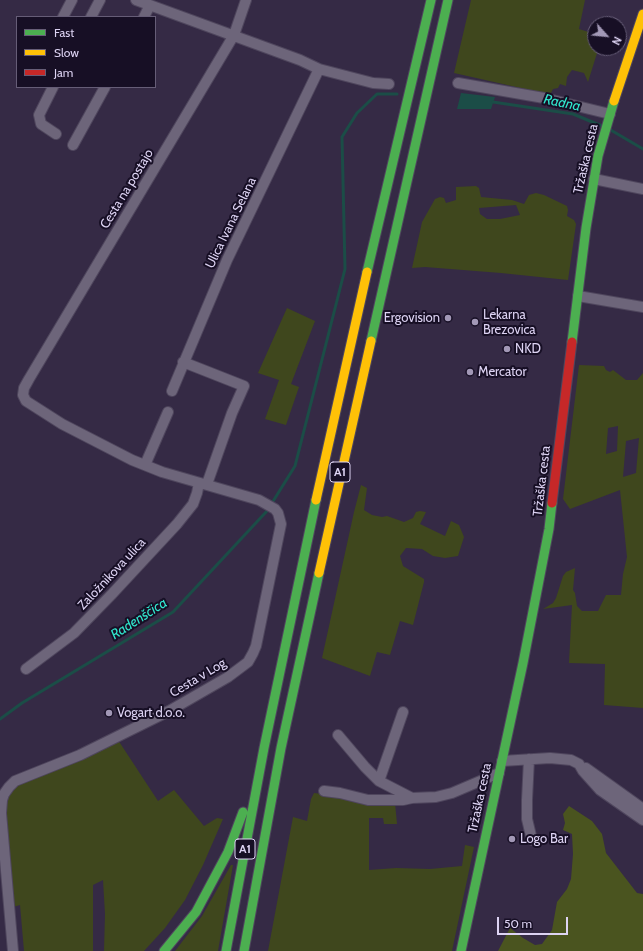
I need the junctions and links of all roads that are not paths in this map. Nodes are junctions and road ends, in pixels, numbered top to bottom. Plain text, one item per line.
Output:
1 (72, 0) edge
2 (100, 0) edge
3 (136, 0) edge
4 (246, 0) edge
5 (431, 0) edge
6 (448, 0) edge
7 (150, 5) junction
8 (643, 14) edge
9 (63, 16) edge
10 (92, 16) edge
11 (144, 16) edge
12 (234, 35) junction
13 (319, 69) junction
14 (458, 83) dead end
15 (389, 84) dead end
16 (52, 88) edge
17 (104, 88) edge
18 (608, 123) junction
19 (56, 134) dead end
20 (73, 145) dead end
21 (594, 179) junction
22 (643, 189) edge
23 (578, 296) junction
24 (643, 307) edge
25 (183, 362) junction
26 (172, 391) dead end
27 (168, 412) dead end
28 (145, 465) junction
29 (203, 484) junction
30 (26, 669) dead end
31 (403, 712) dead end
32 (338, 735) dead end
33 (264, 748) junction
34 (528, 759) junction
35 (502, 760) junction
36 (579, 764) junction
37 (499, 773) junction
38 (379, 781) junction
39 (324, 791) dead end
40 (412, 798) junction
41 (643, 809) edge
42 (643, 820) edge
43 (532, 840) dead end
44 (13, 951) edge
45 (164, 951) edge
46 (226, 951) edge
47 (244, 951) edge
48 (461, 951) edge

1 - 9 street
2 - 10 street
3 - 7 street
4 - 12 street, Cesta na postajo
5 - 33 main road, A1
6 - 47 main road, A1
7 - 11 street
7 - 12 street
8 - 18 main road, Tržaška cesta
12 - 13 street
12 - 28 street, Cesta na postajo
13 - 15 street
13 - 25 street, Ulica Ivana Selana
14 - 18 street
16 - 19 street
17 - 20 street
18 - 21 main road, Tržaška cesta
21 - 22 street
21 - 23 main road, Tržaška cesta
23 - 24 street
23 - 35 main road, Tržaška cesta
25 - 26 street, Ulica Ivana Selana
25 - 29 street, Založnikova ulica
27 - 28 street
28 - 29 street
29 - 30 street, Založnikova ulica
29 - 44 street, Cesta v Log
31 - 38 street
32 - 38 street
33 - 45 main road
33 - 46 main road, A1
34 - 35 street
34 - 36 street
34 - 43 street
35 - 37 main road, Tržaška cesta
36 - 41 street
36 - 42 street
37 - 40 street
37 - 48 main road, Tržaška cesta
38 - 40 street
39 - 40 street

